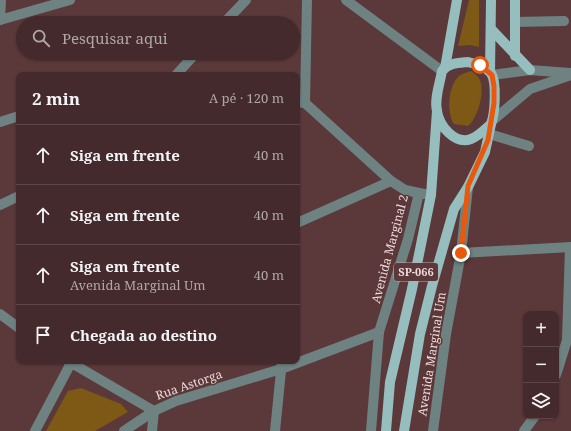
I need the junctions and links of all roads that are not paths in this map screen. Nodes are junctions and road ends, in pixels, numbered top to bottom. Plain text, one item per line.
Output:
1 (1, 0) edge
2 (70, 0) edge
3 (246, 0) edge
4 (307, 0) edge
5 (346, 0) edge
6 (457, 0) edge
7 (492, 0) edge
8 (515, 0) edge
9 (231, 16) edge
10 (0, 20) edge
11 (564, 21) dead end
12 (515, 22) junction
13 (492, 30) junction
14 (515, 56) junction
15 (190, 60) edge
16 (444, 69) junction
17 (530, 70) junction
18 (179, 72) edge
19 (491, 74) junction
20 (571, 74) edge
21 (301, 103) edge
22 (436, 111) junction
23 (16, 117) edge
24 (0, 122) edge
25 (492, 122) junction
26 (489, 134) junction
27 (529, 146) dead end
28 (391, 181) junction
29 (468, 186) junction
30 (419, 193) junction
31 (432, 195) junction
32 (16, 197) edge
33 (0, 205) edge
34 (300, 222) edge
35 (570, 247) edge
36 (461, 253) junction
37 (0, 314) edge
38 (16, 326) edge
39 (379, 332) junction
40 (300, 359) edge
41 (69, 364) edge
42 (73, 364) edge
43 (281, 365) edge
44 (559, 365) edge
45 (154, 411) junction
46 (533, 419) edge
47 (35, 431) edge
48 (124, 431) edge
49 (152, 431) edge
50 (275, 431) edge
51 (372, 431) edge
52 (386, 431) edge
53 (404, 431) edge
54 (433, 431) edge
55 (524, 431) edge

1 - 10 street
2 - 10 street
3 - 9 street
4 - 21 street
5 - 16 street
6 - 16 main road, SP-066
7 - 13 main road, SP-066
8 - 12 main road
11 - 12 street
12 - 14 main road
13 - 14 main road
13 - 19 main road, SP-066
14 - 17 main road
15 - 18 street
16 - 19 main road
16 - 22 main road, SP-066
17 - 19 street
17 - 20 street
19 - 25 main road, SP-066
20 - 25 street
21 - 28 street
22 - 25 main road
22 - 31 main road, SP-066
23 - 24 street
25 - 26 main road, SP-066
26 - 27 street
26 - 29 main road, SP-066
28 - 30 street
28 - 34 street
29 - 36 street, Avenida Marginal Um
29 - 53 main road, SP-066
30 - 31 street
30 - 39 street, Avenida Marginal 2
31 - 52 main road, SP-066
32 - 33 street
35 - 36 street
35 - 44 street
36 - 54 street, Avenida Marginal Um
37 - 38 street
39 - 40 street, Rua Astorga
39 - 51 street, Avenida Marginal 2
41 - 47 street
42 - 45 street
43 - 45 street, Rua Astorga
43 - 50 street
45 - 48 street, Rua Astorga
45 - 49 street
46 - 55 street

